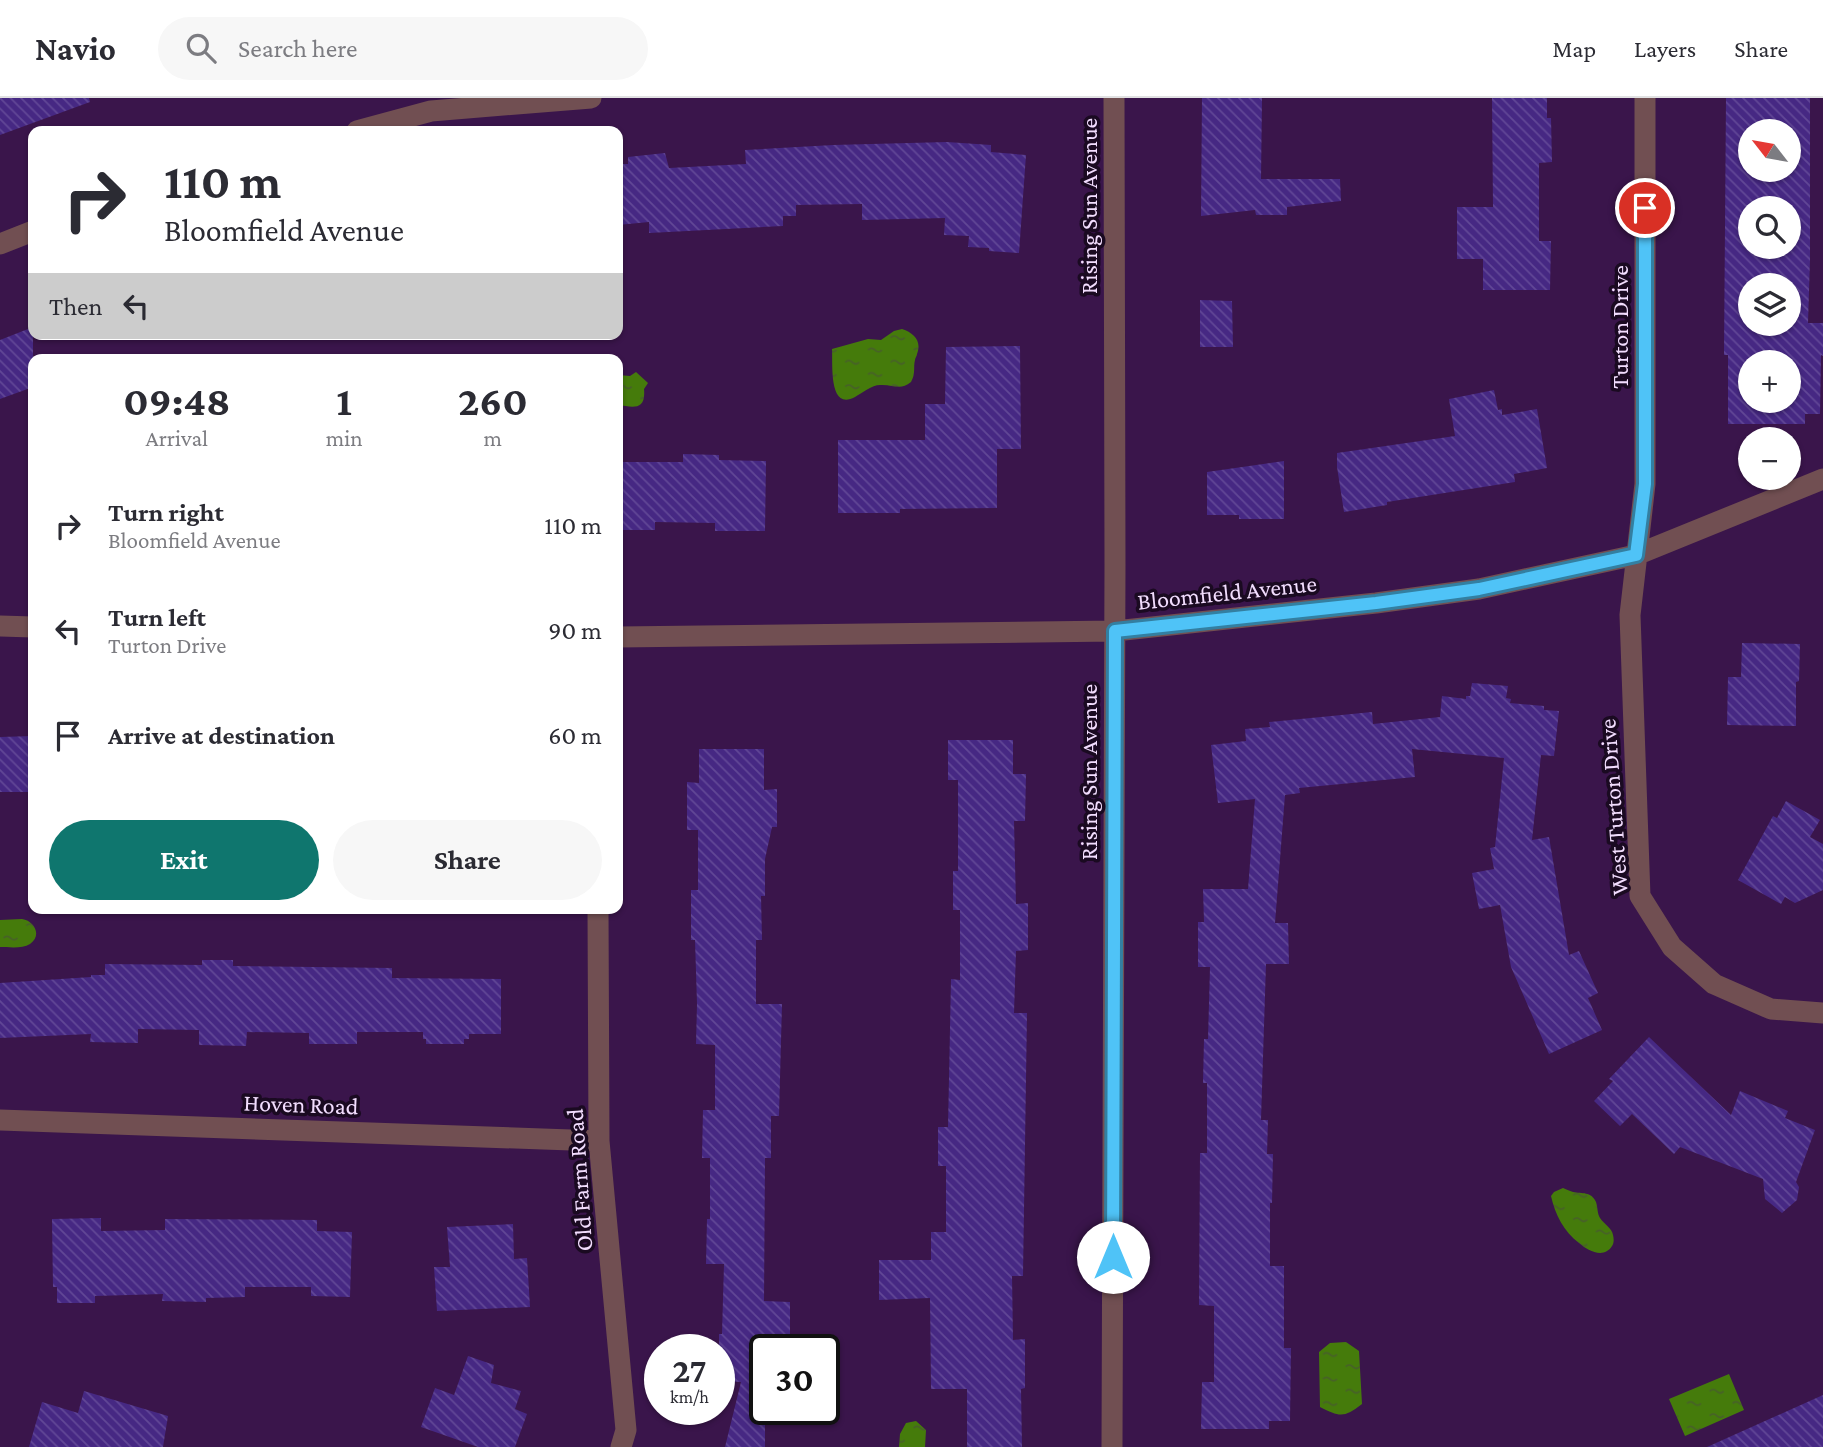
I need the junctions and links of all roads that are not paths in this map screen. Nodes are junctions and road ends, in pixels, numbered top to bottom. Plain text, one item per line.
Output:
1 (591, 98) edge
2 (1114, 98) edge
3 (1645, 98) edge
4 (376, 126) edge
5 (28, 233) edge
6 (0, 244) edge
7 (1823, 479) edge
8 (1636, 555) junction
9 (0, 626) edge
10 (28, 627) edge
11 (1115, 631) junction
12 (623, 636) edge
13 (598, 914) edge
14 (1823, 1013) edge
15 (0, 1120) edge
16 (599, 1141) junction
17 (621, 1447) edge
18 (1112, 1447) edge

1 - 4 street
2 - 11 street, Rising Sun Avenue
3 - 8 street, Turton Drive
5 - 6 street
7 - 8 street, Bloomfield Avenue
8 - 11 street, Bloomfield Avenue
8 - 14 street, West Turton Drive
9 - 10 street
11 - 12 street, Bloomfield Avenue
11 - 18 street, Rising Sun Avenue
13 - 16 street, Old Farm Road
15 - 16 street, Hoven Road
16 - 17 street, Old Farm Road

